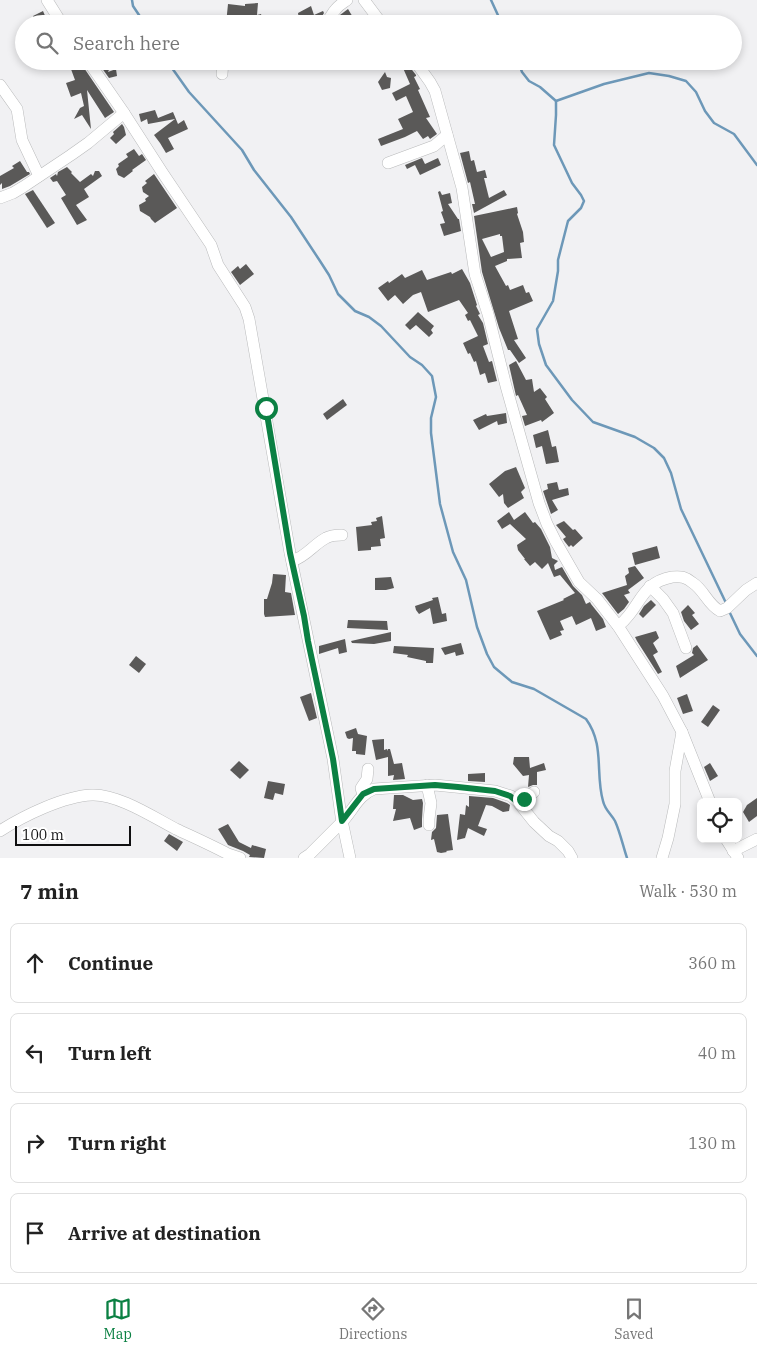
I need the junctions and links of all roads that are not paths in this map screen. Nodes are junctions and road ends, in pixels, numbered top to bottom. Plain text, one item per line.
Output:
1 (47, 0) edge
2 (347, 0) edge
3 (364, 0) edge
4 (56, 15) edge
5 (331, 15) edge
6 (375, 15) edge
7 (94, 70) edge
8 (222, 70) edge
9 (421, 70) edge
10 (222, 74) dead end
11 (0, 85) edge
12 (124, 113) junction
13 (446, 135) junction
14 (388, 164) dead end
15 (39, 176) junction
16 (0, 198) edge
17 (342, 535) dead end
18 (292, 561) junction
19 (757, 583) edge
20 (650, 586) junction
21 (618, 626) junction
22 (686, 648) dead end
23 (682, 732) junction
24 (368, 769) dead end
25 (427, 786) junction
26 (534, 792) dead end
27 (363, 794) junction
28 (708, 798) edge
29 (520, 804) junction
30 (342, 821) junction
31 (429, 825) dead end
32 (0, 832) edge
33 (757, 839) edge
34 (728, 843) edge
35 (735, 855) edge
36 (240, 858) edge
37 (304, 858) edge
38 (350, 858) edge
39 (572, 858) edge
40 (662, 858) edge

1 - 4 street
2 - 5 street
3 - 6 street
7 - 12 street
8 - 10 street
9 - 13 street
11 - 15 street
12 - 15 street
12 - 18 street
13 - 14 street
13 - 21 street
15 - 16 street
17 - 18 street
18 - 30 street
19 - 20 street
20 - 21 street
20 - 22 street
21 - 23 street
23 - 28 street
23 - 40 street
24 - 27 street
25 - 27 street
25 - 29 street
25 - 31 street
26 - 29 street
27 - 30 street
29 - 39 street
30 - 37 street
30 - 38 street
32 - 36 street
33 - 35 street
34 - 35 street

